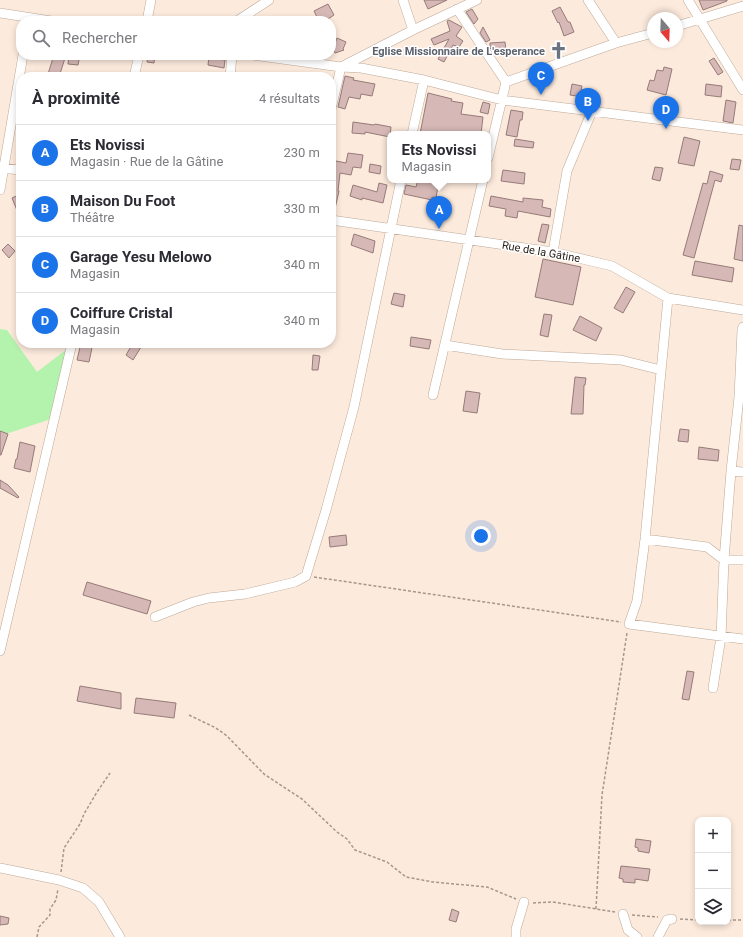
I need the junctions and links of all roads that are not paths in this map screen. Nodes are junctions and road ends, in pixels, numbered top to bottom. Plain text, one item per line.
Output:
1 (151, 0) edge
2 (269, 0) edge
3 (403, 0) edge
4 (477, 0) edge
5 (588, 0) edge
6 (688, 0) edge
7 (743, 6) edge
8 (457, 9) junction
9 (0, 13) edge
10 (147, 16) edge
11 (245, 16) edge
12 (16, 17) edge
13 (700, 19) junction
14 (683, 24) edge
15 (413, 30) junction
16 (647, 35) edge
17 (616, 43) junction
18 (22, 60) edge
19 (138, 60) edge
20 (232, 60) edge
21 (290, 60) edge
22 (341, 67) junction
23 (20, 72) edge
24 (135, 72) edge
25 (230, 72) edge
26 (424, 80) junction
27 (506, 82) junction
28 (336, 88) edge
29 (743, 90) edge
30 (16, 93) edge
31 (502, 100) junction
32 (592, 111) junction
33 (743, 130) edge
34 (413, 131) edge
35 (491, 146) edge
36 (2, 168) edge
37 (16, 169) edge
38 (400, 183) edge
39 (482, 183) edge
40 (0, 190) edge
41 (336, 221) edge
42 (390, 229) junction
43 (469, 240) junction
44 (553, 252) junction
45 (668, 298) junction
46 (743, 310) edge
47 (743, 327) edge
48 (445, 345) junction
49 (71, 348) edge
50 (661, 370) junction
51 (433, 395) dead end
52 (731, 471) junction
53 (743, 472) edge
54 (645, 539) junction
55 (724, 560) junction
56 (743, 560) edge
57 (155, 617) dead end
58 (721, 637) junction
59 (743, 639) edge
60 (0, 651) edge
61 (714, 688) dead end
62 (0, 868) edge
63 (524, 902) road end
64 (623, 914) road end
65 (672, 919) road end
66 (120, 937) edge
67 (516, 937) edge
68 (637, 937) edge
69 (658, 937) edge

1 - 10 street
2 - 11 street
3 - 15 street
4 - 8 street
5 - 17 street
6 - 13 street
7 - 13 street
8 - 15 street
8 - 27 street
9 - 12 street
13 - 14 street
13 - 29 street
15 - 22 street
16 - 17 street
17 - 27 street
18 - 23 street
19 - 24 street
20 - 25 street
21 - 22 street
22 - 26 street
22 - 28 street
26 - 31 street
26 - 34 street
27 - 31 street
30 - 36 street
31 - 32 street
31 - 35 street
32 - 33 street
32 - 44 street
36 - 37 street
36 - 40 street
38 - 42 street
39 - 43 street
41 - 42 street, Rue de la Gâtine
42 - 43 street, Rue de la Gâtine
42 - 57 street
43 - 44 street, Rue de la Gâtine
43 - 48 street
44 - 45 street, Rue de la Gâtine
45 - 46 street, Rue de la Gâtine
45 - 50 street
47 - 52 street
48 - 50 street
48 - 51 street
49 - 60 street
50 - 54 street
52 - 53 street
52 - 55 street
54 - 55 street
54 - 58 street
55 - 56 street
55 - 58 street
58 - 59 street
58 - 61 street
62 - 66 street
63 - 67 street
64 - 68 street
65 - 69 street

